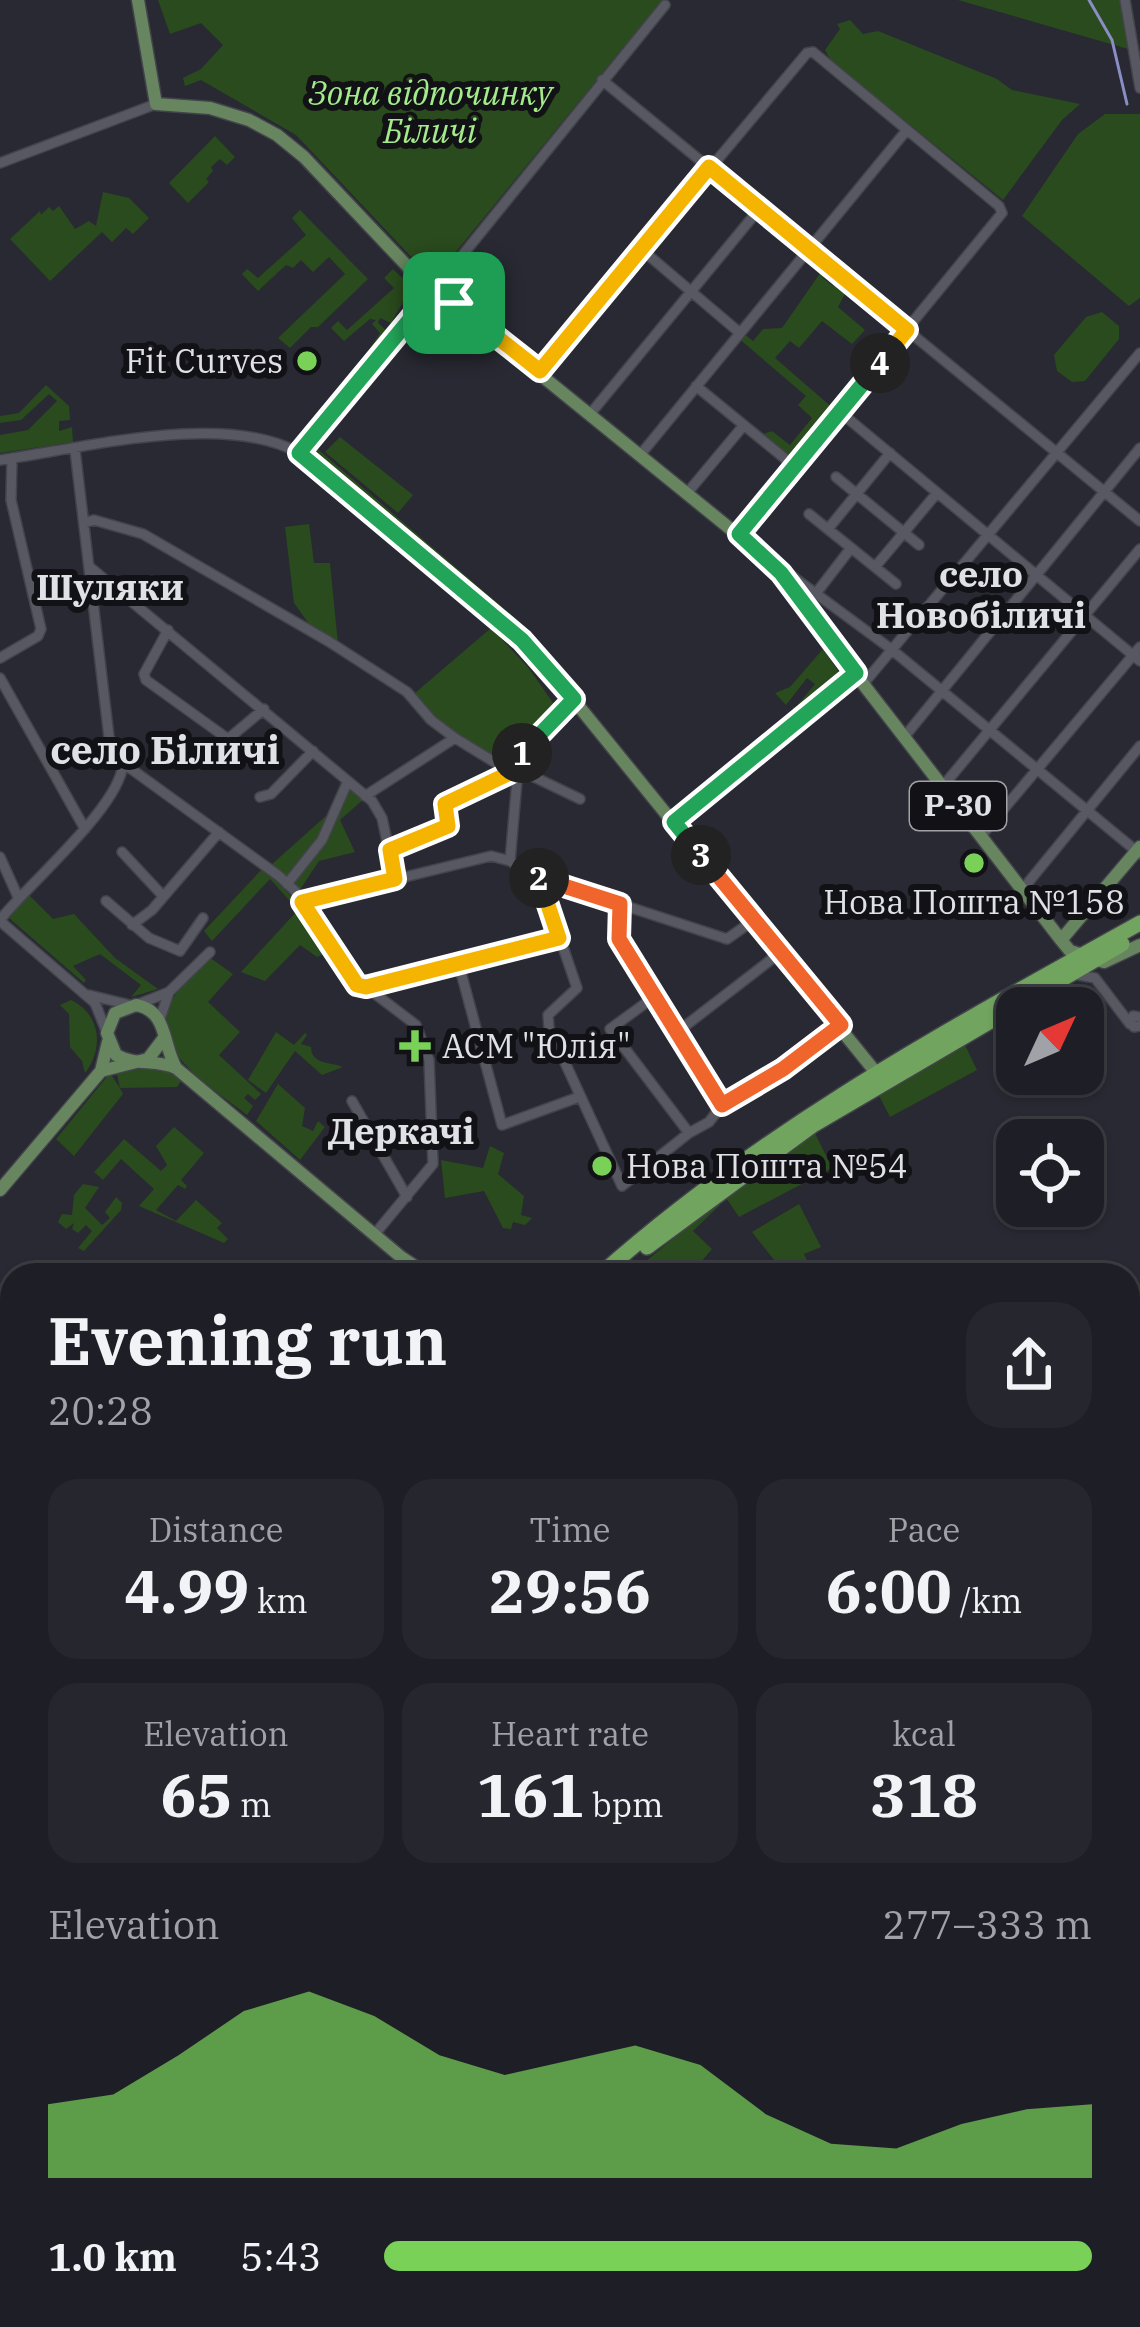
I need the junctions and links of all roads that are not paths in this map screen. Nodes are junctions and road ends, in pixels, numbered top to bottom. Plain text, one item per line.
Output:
1 (138, 0) edge
2 (1125, 0) edge
3 (665, 4) dead end
4 (602, 80) junction
5 (1140, 88) edge
6 (157, 104) junction
7 (906, 131) junction
8 (0, 163) edge
9 (709, 167) junction
10 (760, 208) junction
11 (810, 248) junction
12 (641, 249) junction
13 (435, 289) junction
14 (692, 292) junction
15 (907, 330) junction
16 (740, 333) junction
17 (1140, 353) edge
18 (540, 371) junction
19 (696, 386) junction
20 (840, 412) junction
21 (590, 413) junction
22 (744, 424) junction
23 (1140, 448) edge
24 (75, 449) junction
25 (1055, 451) junction
26 (299, 453) junction
27 (890, 453) junction
28 (641, 454) junction
29 (6, 459) edge
30 (794, 466) junction
31 (836, 477) dead end
32 (1104, 492) junction
33 (688, 493) junction
34 (937, 493) junction
35 (857, 494) junction
36 (808, 514) dead end
37 (1140, 521) edge
38 (84, 523) junction
39 (828, 529) junction
40 (904, 533) junction
41 (739, 534) junction
42 (987, 534) junction
43 (919, 545) dead end
44 (851, 548) junction
45 (1140, 549) edge
46 (765, 557) junction
47 (875, 567) junction
48 (91, 568) junction
49 (1037, 575) junction
50 (896, 584) dead end
51 (817, 592) junction
52 (1085, 615) junction
53 (168, 630) junction
54 (891, 649) junction
55 (1138, 654) edge
56 (0, 658) edge
57 (0, 678) edge
58 (860, 678) junction
59 (941, 689) junction
60 (574, 699) junction
61 (264, 709) junction
62 (989, 730) junction
63 (905, 736) junction
64 (455, 738) junction
65 (1140, 746) edge
66 (313, 751) junction
67 (123, 763) junction
68 (513, 770) junction
69 (1038, 770) junction
70 (348, 781) junction
71 (943, 786) junction
72 (365, 796) junction
73 (260, 797) dead end
74 (580, 799) dead end
75 (1087, 809) junction
76 (674, 822) junction
77 (85, 829) junction
78 (218, 832) junction
79 (981, 836) junction
80 (390, 850) junction
81 (1139, 851) edge
82 (122, 852) dead end
83 (0, 857) edge
84 (510, 861) junction
85 (538, 877) junction
86 (395, 879) junction
87 (287, 884) junction
88 (1022, 890) junction
89 (163, 896) junction
90 (18, 897) junction
91 (106, 901) dead end
92 (302, 902) junction
93 (620, 904) junction
94 (203, 918) dead end
95 (0, 920) edge
96 (754, 920) junction
97 (1140, 923) edge
98 (132, 926) junction
99 (194, 931) junction
100 (1140, 933) edge
101 (559, 938) junction
102 (1060, 940) junction
103 (1140, 945) edge
104 (781, 952) junction
105 (1090, 957) junction
106 (459, 965) junction
107 (1067, 970) junction
108 (1100, 984) junction
109 (366, 987) junction
110 (83, 992) junction
111 (170, 992) junction
112 (654, 997) junction
113 (133, 1005) junction
114 (160, 1018) junction
115 (1135, 1019) edge
116 (841, 1025) junction
117 (676, 1033) junction
118 (1140, 1036) edge
119 (107, 1037) junction
120 (164, 1038) junction
121 (139, 1061) junction
122 (176, 1068) junction
123 (101, 1071) junction
124 (880, 1077) junction
125 (579, 1097) junction
126 (352, 1101) dead end
127 (722, 1105) junction
128 (689, 1133) junction
129 (0, 1190) edge
130 (407, 1197) junction
131 (374, 1235) junction
132 (401, 1258) junction
133 (405, 1263) edge
134 (409, 1263) edge
135 (615, 1263) edge
136 (631, 1263) edge

1 - 6 main road
2 - 5 street
3 - 4 street
4 - 9 street
4 - 13 street
6 - 8 street
6 - 13 main road, Р-30
7 - 9 street
7 - 11 street
7 - 15 street
9 - 10 street
9 - 12 street
10 - 11 street
10 - 14 street
11 - 15 street
11 - 16 street
12 - 14 street
12 - 18 street
13 - 18 main road, Р-30
13 - 26 main road
14 - 16 street
14 - 21 street
15 - 20 street
15 - 25 street
16 - 19 street
17 - 25 street
18 - 21 main road, Р-30
19 - 22 street
19 - 28 street
20 - 27 street
20 - 30 street
21 - 28 main road, Р-30
22 - 30 street
22 - 33 street
23 - 32 street
24 - 26 street
24 - 29 street
24 - 38 street
25 - 32 street
25 - 42 street
26 - 60 main road
27 - 34 street
27 - 35 street
28 - 33 main road, Р-30
29 - 56 street
30 - 41 street
31 - 35 street
32 - 37 street
32 - 49 street
33 - 41 main road, Р-30
34 - 40 street
34 - 42 street
35 - 39 street
35 - 40 street
36 - 39 street
38 - 48 street
38 - 64 street
39 - 44 street
40 - 43 street
40 - 47 street
41 - 46 main road, Р-30
42 - 49 street
42 - 54 street
44 - 47 street
44 - 51 street
45 - 52 street
46 - 51 street
46 - 58 main road, Р-30
47 - 50 street
48 - 53 street
48 - 67 street
49 - 52 street
49 - 59 street
51 - 54 street
52 - 55 street
52 - 62 street
53 - 61 street
53 - 61 street
54 - 58 street
54 - 59 street
55 - 69 street
57 - 77 street
58 - 63 main road, Р-30
58 - 76 street
59 - 62 street
59 - 63 street
60 - 68 street
60 - 76 main road
61 - 66 street
62 - 69 street
62 - 71 street
63 - 71 main road, Р-30
64 - 68 street
64 - 72 street
65 - 75 street
66 - 70 street
66 - 73 street
67 - 77 street
67 - 78 street
68 - 74 street
68 - 80 street
68 - 84 street
69 - 75 street
69 - 79 street
70 - 72 street
70 - 87 street
71 - 79 main road, Р-30
72 - 80 street
75 - 81 street
75 - 88 street
76 - 96 main road
77 - 90 street
78 - 87 street
78 - 89 street
79 - 88 main road, Р-30
80 - 86 street
81 - 102 main road
82 - 89 street
83 - 90 street
84 - 85 street
84 - 86 street
85 - 93 street
85 - 101 street
86 - 92 street
87 - 92 street
88 - 102 main road, Р-30
89 - 98 street
90 - 95 street
91 - 98 street
92 - 109 street
93 - 96 street
93 - 112 street
94 - 99 street
95 - 110 street
96 - 104 main road
97 - 105 highway
98 - 99 street
99 - 111 street
100 - 105 highway
101 - 106 street
101 - 125 street
102 - 105 main road, Р-30
102 - 107 main road
103 - 105 main road
104 - 116 main road
104 - 117 street
105 - 107 highway
105 - 108 street
106 - 109 street
106 - 125 street
107 - 108 street
107 - 124 highway
108 - 115 street
109 - 130 street
110 - 113 street
110 - 119 street
111 - 113 street
111 - 114 street
112 - 117 street
112 - 128 street
113 - 114 main road
113 - 119 main road
114 - 120 main road
115 - 118 street
116 - 124 main road
116 - 127 street
117 - 127 street
119 - 121 main road
119 - 123 main road
120 - 121 main road
120 - 122 main road
121 - 122 main road
121 - 123 main road
122 - 131 main road
123 - 129 main road
124 - 135 highway
124 - 136 highway
125 - 128 street
126 - 130 street
127 - 128 street
130 - 131 street
131 - 132 main road
132 - 133 main road
132 - 134 main road

